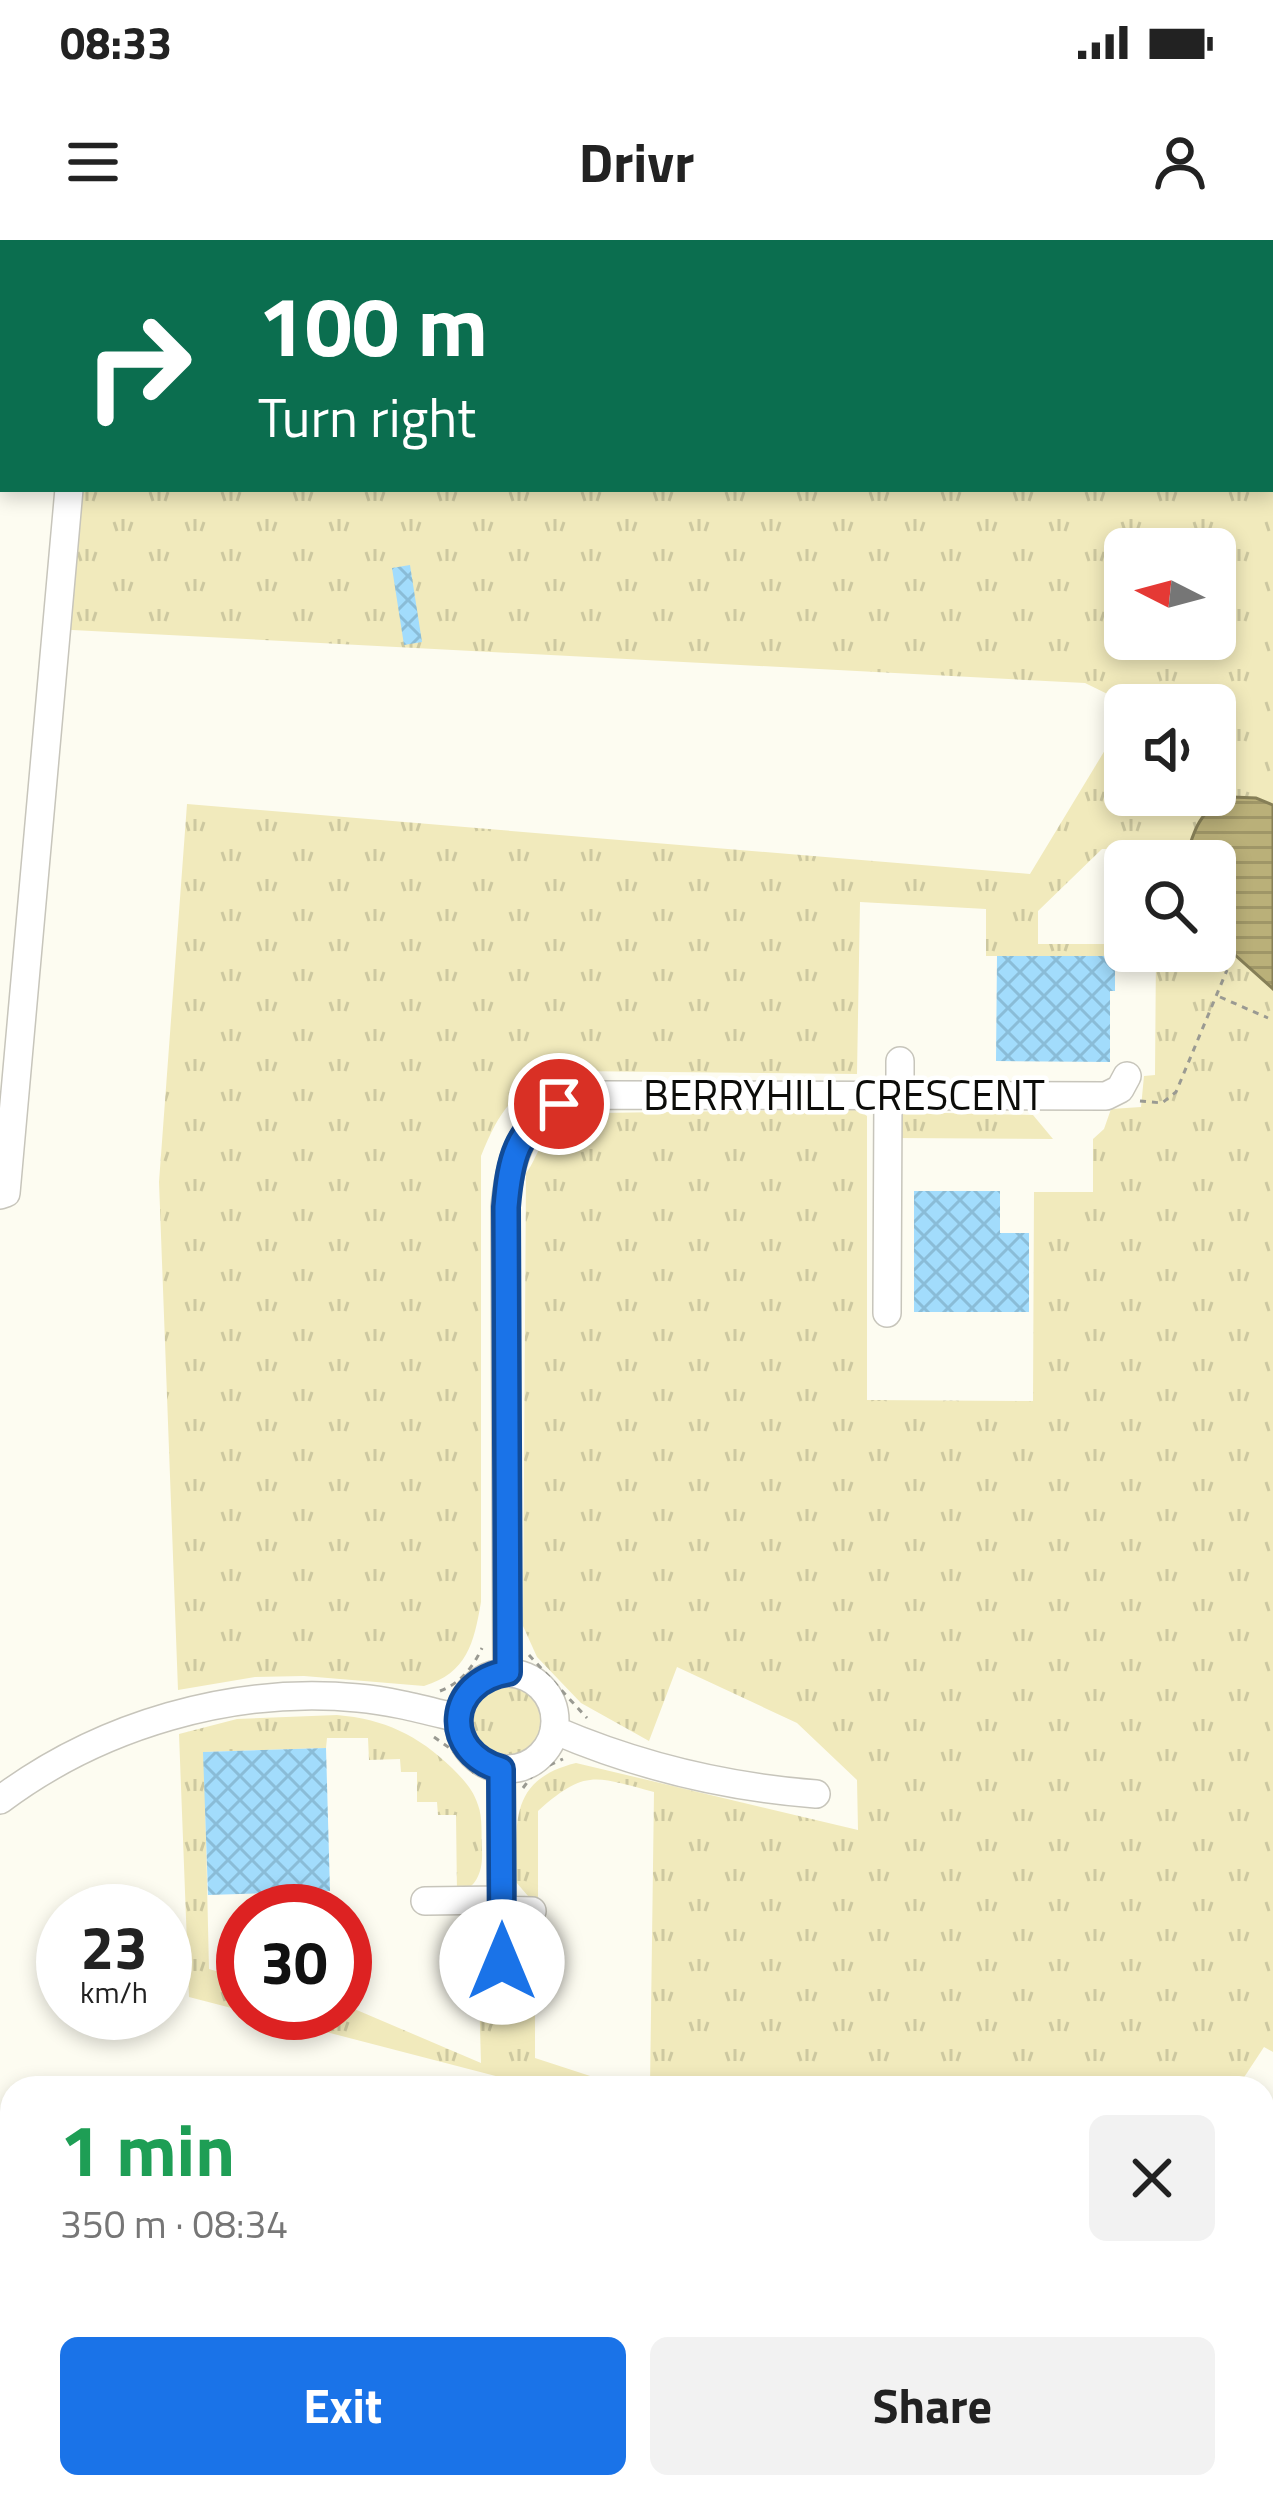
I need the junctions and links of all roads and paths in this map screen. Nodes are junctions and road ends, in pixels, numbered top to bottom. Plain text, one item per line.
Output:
1 (69, 492) edge
2 (1226, 972) edge
3 (1217, 996) junction
4 (1268, 1018) dead end
5 (900, 1061) dead end
6 (1117, 1086) joint
7 (894, 1095) junction
8 (0, 1196) edge
9 (887, 1312) dead end
10 (508, 1672) junction
11 (458, 1718) junction
12 (554, 1730) junction
13 (433, 1736) dead end
14 (567, 1758) dead end
15 (490, 1774) junction
16 (816, 1794) dead end
17 (0, 1800) edge
18 (518, 1800) dead end
19 (425, 1901) dead end
20 (501, 1905) junction
21 (532, 1911) dead end
22 (502, 1962) dead end

1 - 8 street
2 - 3 path
3 - 4 path
3 - 6 path
5 - 7 street
6 - 7 street, BERRYHILL CRESCENT
7 - 9 street
7 - 10 street, BERRYHILL CRESCENT
10 - 11 street
10 - 12 street
11 - 15 street
11 - 17 street
12 - 15 street
12 - 16 street
13 - 15 path
14 - 18 path
15 - 20 street
19 - 20 street
20 - 21 street
20 - 22 street

